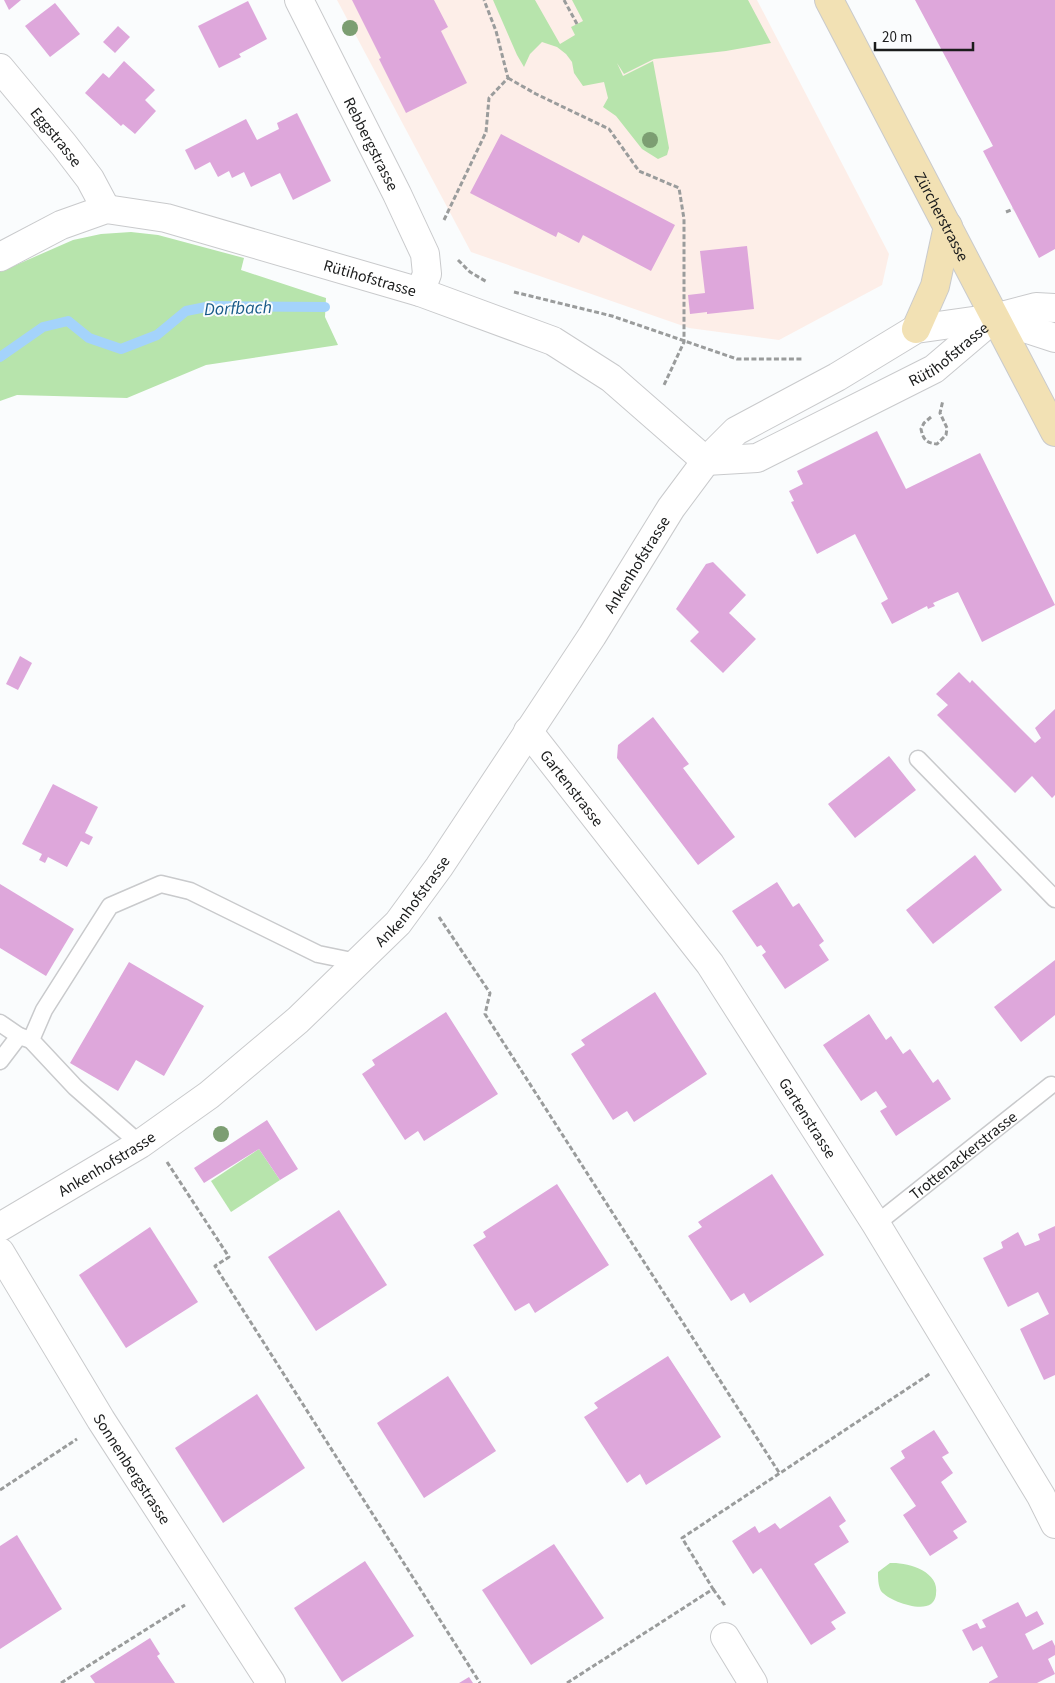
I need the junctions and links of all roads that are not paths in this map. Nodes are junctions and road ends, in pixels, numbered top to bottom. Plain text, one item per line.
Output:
1 (299, 0) edge
2 (830, 0) edge
3 (0, 68) edge
4 (106, 209) junction
5 (948, 226) junction
6 (0, 257) edge
7 (420, 292) junction
8 (1055, 308) edge
9 (994, 318) junction
10 (916, 329) junction
11 (1055, 338) edge
12 (1055, 432) edge
13 (706, 461) junction
14 (528, 731) junction
15 (918, 758) dead end
16 (1055, 899) edge
17 (357, 962) junction
18 (0, 1023) edge
19 (25, 1038) junction
20 (0, 1061) edge
21 (1051, 1085) dead end
22 (145, 1140) junction
23 (876, 1224) junction
24 (0, 1227) edge
25 (0, 1252) edge
26 (1055, 1524) edge
27 (726, 1638) dead end
28 (271, 1683) edge
29 (752, 1683) edge

1 - 7 street, Rebbergstrasse
2 - 5 main road, Zürcherstrasse
3 - 4 street, Eggstrasse
4 - 6 street, Rütihofstrasse
4 - 7 street, Rütihofstrasse
5 - 9 main road, Zürcherstrasse
5 - 10 main road
7 - 13 street, Rütihofstrasse
8 - 9 street
9 - 10 street, Rütihofstrasse
9 - 11 street
9 - 12 main road, Zürcherstrasse
9 - 13 street, Rütihofstrasse
10 - 13 street, Rütihofstrasse
13 - 14 street, Ankenhofstrasse
14 - 17 street, Ankenhofstrasse
14 - 23 street, Gartenstrasse
15 - 16 lane
17 - 19 lane
17 - 22 street, Ankenhofstrasse
18 - 19 lane
19 - 20 lane
19 - 22 lane
21 - 23 lane, Trottenackerstrasse
22 - 24 street, Ankenhofstrasse
23 - 26 street, Gartenstrasse
25 - 28 street, Sonnenbergstrasse
27 - 29 street

